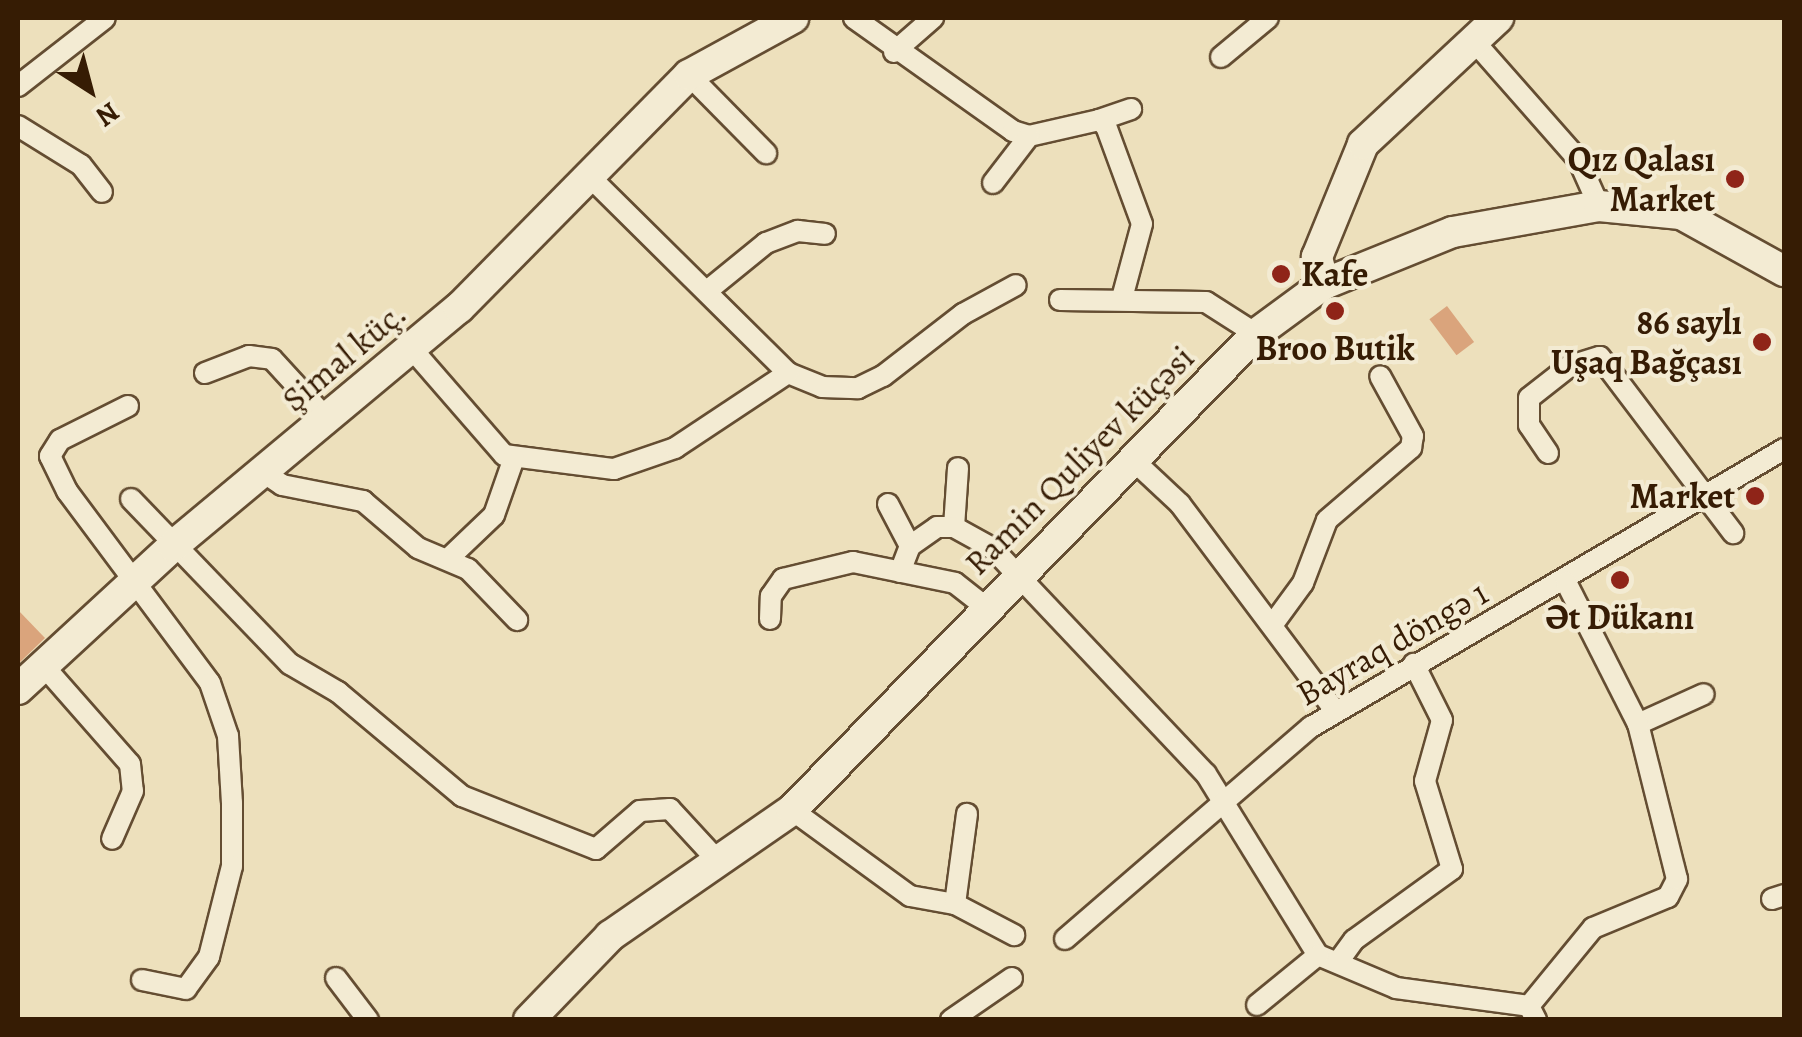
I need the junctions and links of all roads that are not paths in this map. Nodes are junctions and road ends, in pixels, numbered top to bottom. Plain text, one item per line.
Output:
1 (105, 18) edge
2 (793, 18) edge
3 (854, 18) edge
4 (934, 18) edge
5 (1268, 18) edge
6 (1498, 18) edge
7 (1473, 40) junction
8 (894, 52) junction
9 (1221, 57) dead end
10 (689, 75) junction
11 (18, 86) edge
12 (1130, 109) dead end
13 (1099, 120) junction
14 (18, 126) edge
15 (1029, 136) junction
16 (766, 153) dead end
17 (588, 175) junction
18 (994, 183) dead end
19 (102, 192) dead end
20 (1599, 206) junction
21 (825, 234) dead end
22 (1784, 271) edge
23 (1324, 284) junction
24 (1016, 286) dead end
25 (707, 291) junction
26 (1122, 298) junction
27 (1060, 300) dead end
28 (1256, 334) junction
29 (412, 350) junction
30 (788, 373) junction
31 (206, 374) dead end
32 (1380, 376) dead end
33 (128, 406) dead end
34 (327, 419) junction
35 (1548, 453) dead end
36 (1782, 455) edge
37 (514, 458) junction
38 (1133, 460) junction
39 (958, 468) dead end
40 (263, 472) junction
41 (131, 499) dead end
42 (1708, 500) junction
43 (888, 504) dead end
44 (954, 527) junction
45 (1733, 533) dead end
46 (173, 546) junction
47 (910, 546) junction
48 (449, 558) junction
49 (900, 572) junction
50 (1018, 575) junction
51 (134, 581) junction
52 (1566, 582) junction
53 (986, 607) junction
54 (770, 619) dead end
55 (516, 620) dead end
56 (1273, 624) junction
57 (42, 664) junction
58 (1414, 664) junction
59 (18, 688) edge
60 (1704, 694) dead end
61 (1336, 712) junction
62 (1638, 724) junction
63 (1224, 799) junction
64 (792, 810) junction
65 (966, 814) dead end
66 (112, 839) dead end
67 (718, 862) junction
68 (955, 904) junction
69 (1014, 936) dead end
70 (1065, 939) dead end
71 (1328, 958) junction
72 (336, 978) dead end
73 (1012, 978) dead end
74 (142, 980) dead end
75 (1257, 1005) dead end
76 (1533, 1013) edge
77 (368, 1020) edge
78 (530, 1020) edge
79 (951, 1020) edge

1 - 11 street
2 - 10 street, Şimal küç.
3 - 8 street
4 - 8 street
5 - 9 street
6 - 7 street
7 - 20 street
7 - 23 street
8 - 15 street
10 - 16 street
10 - 17 street, Şimal küç.
12 - 13 street
13 - 15 street
13 - 26 street
14 - 19 street
15 - 18 street
17 - 25 street
17 - 29 street, Şimal küç.
20 - 22 street, Ramin Quliyev küçəsi
20 - 23 street, Ramin Quliyev küçəsi
21 - 25 street
23 - 28 street, Ramin Quliyev küçəsi
24 - 30 street
25 - 30 street
26 - 27 street
26 - 28 street
28 - 38 street, Ramin Quliyev küçəsi
29 - 34 street, Şimal küç.
29 - 37 street
30 - 37 street
31 - 34 street
32 - 56 street
33 - 51 street
34 - 40 street, Şimal küç.
35 - 42 street
36 - 42 street, Bayraq döngə 1
37 - 48 street
38 - 50 street, Ramin Quliyev küçəsi
38 - 56 street
39 - 44 street
40 - 46 street, Şimal küç.
40 - 48 street
41 - 46 street
42 - 45 street
42 - 52 street, Bayraq döngə 1
43 - 47 street
44 - 47 street
44 - 50 street
46 - 51 street, Şimal küç.
46 - 67 street
47 - 49 street
48 - 55 street
49 - 53 street
49 - 54 street
50 - 53 street, Ramin Quliyev küçəsi
50 - 63 street
51 - 57 street, Şimal küç.
51 - 74 street
52 - 58 street, Bayraq döngə 1
52 - 62 street
53 - 64 street, Ramin Quliyev küçəsi
56 - 61 street
57 - 59 street, Şimal küç.
57 - 66 street
58 - 61 street, Bayraq döngə 1
58 - 71 street
60 - 62 street
61 - 63 street, Bayraq döngə 1
62 - 76 street
63 - 70 street, Bayraq döngə 1
63 - 71 street
64 - 67 street, Ramin Quliyev küçəsi
64 - 68 street
65 - 68 street
67 - 78 street, Ramin Quliyev küçəsi
68 - 69 street
71 - 75 street
71 - 76 street
72 - 77 street
73 - 79 street

